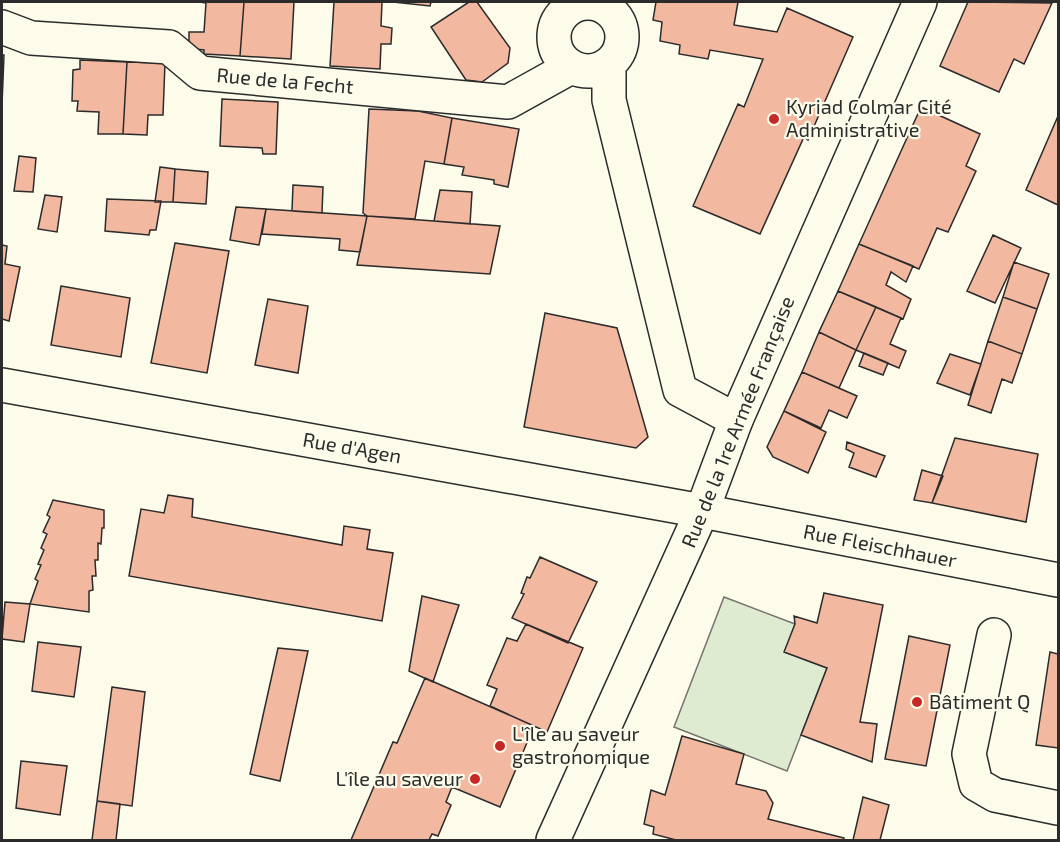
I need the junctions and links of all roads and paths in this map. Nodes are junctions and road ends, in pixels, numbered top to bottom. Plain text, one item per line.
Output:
1 (920, 2) edge
2 (613, 8) edge
3 (561, 9) edge
4 (2, 27) edge
5 (588, 67) junction
6 (2, 386) edge
7 (736, 420) junction
8 (702, 512) junction
9 (1059, 580) edge
10 (994, 635) dead end
11 (1059, 808) edge
12 (553, 840) edge

1 - 7 street, Rue de la 1re Armée Française
2 - 3 street
2 - 5 street
3 - 5 street
4 - 5 street, Rue de la Fecht
5 - 7 street
6 - 8 street, Rue d'Agen
7 - 8 street, Rue de la 1re Armée Française
8 - 9 street, Rue Fleischhauer
8 - 12 street, Rue de la 1re Armée Française
10 - 11 street

